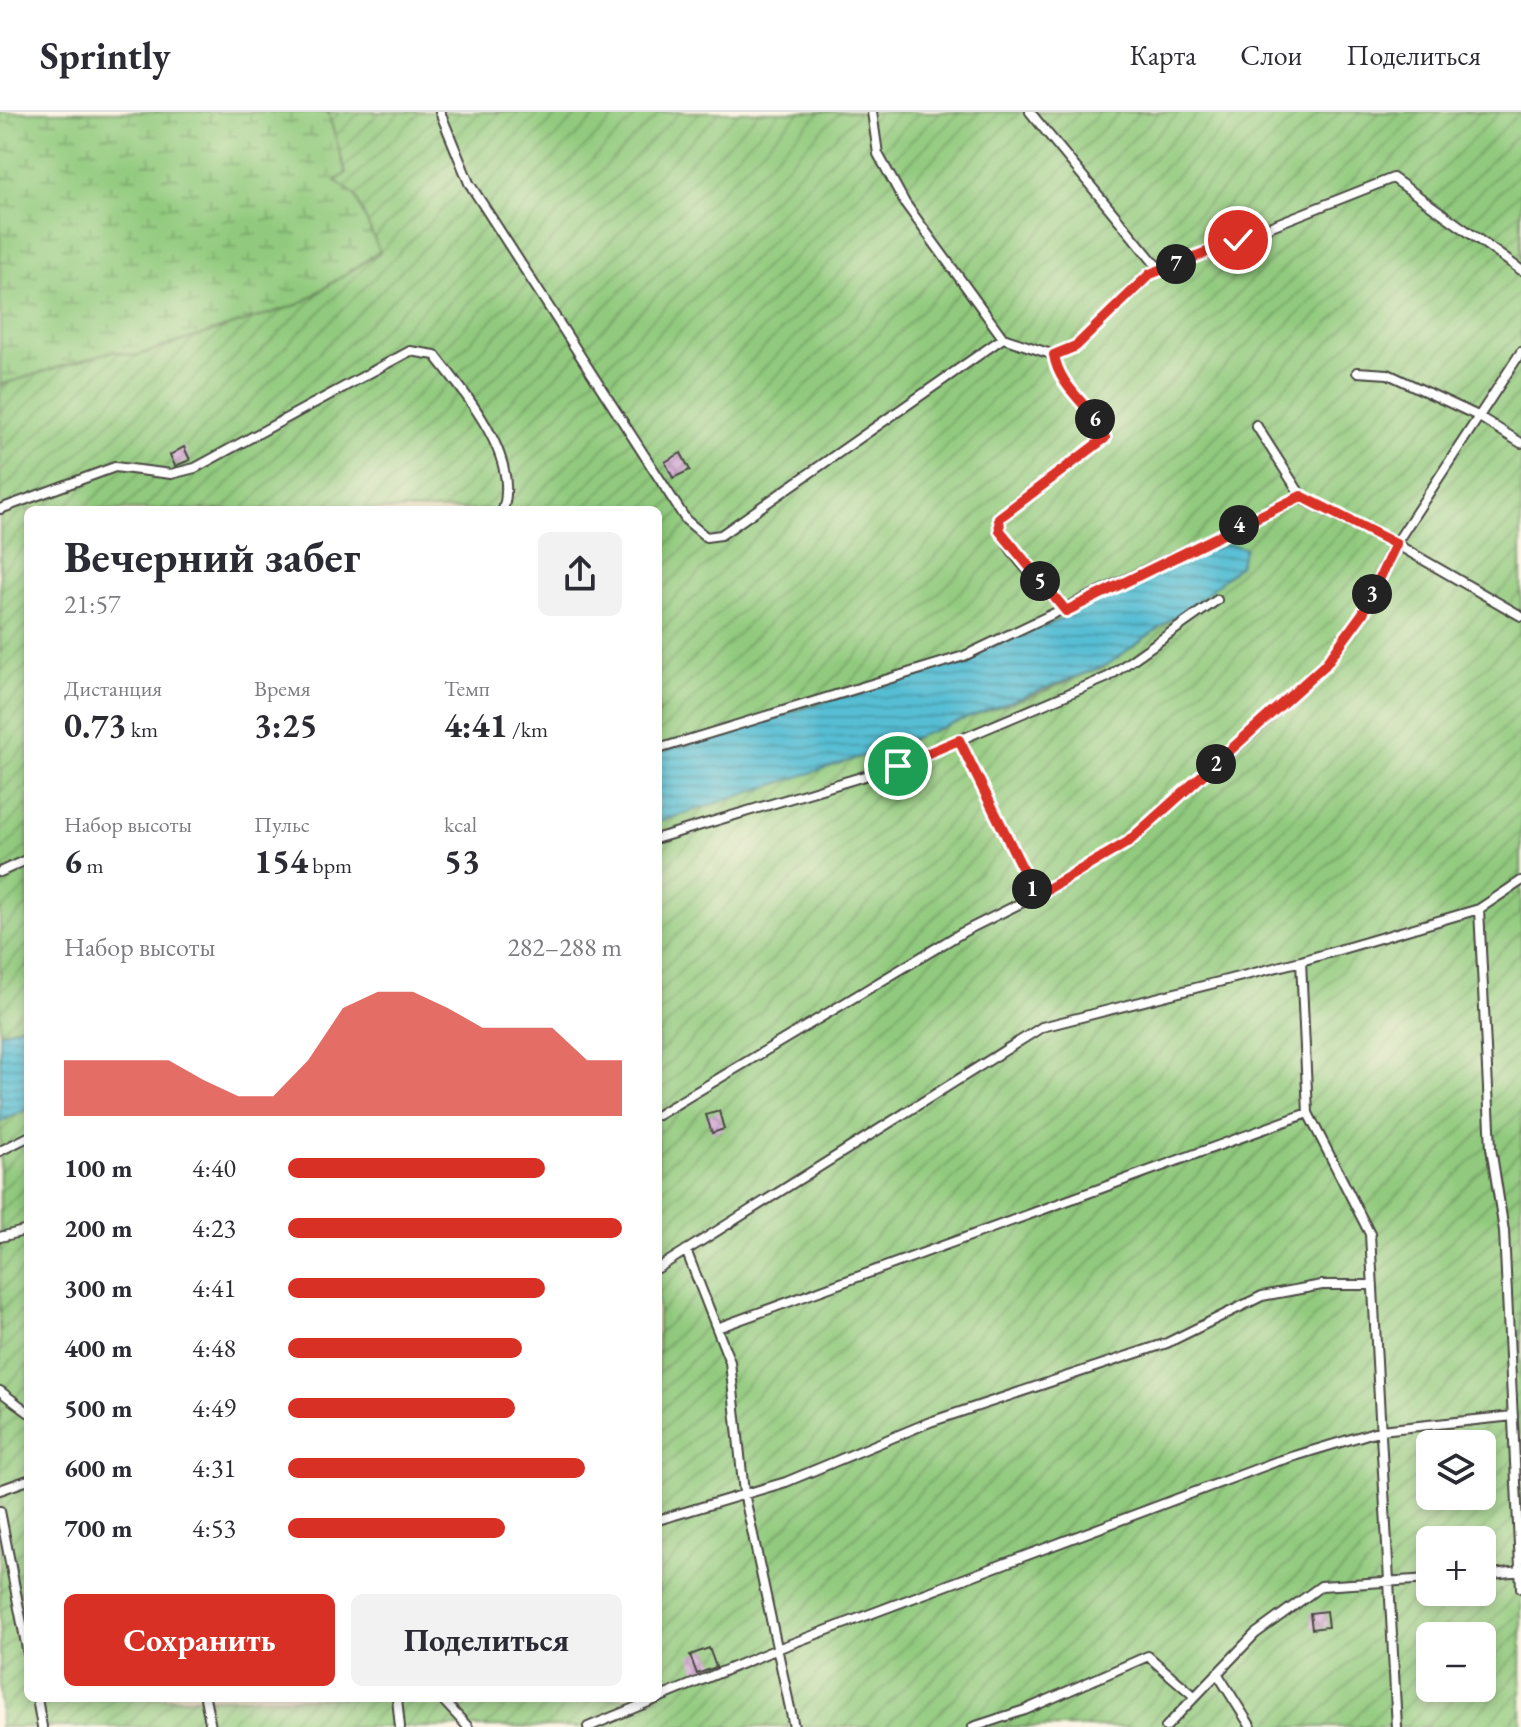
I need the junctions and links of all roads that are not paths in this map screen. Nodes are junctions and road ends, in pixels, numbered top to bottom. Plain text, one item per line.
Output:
1 (440, 112) edge
2 (872, 112) edge
3 (1030, 112) edge
4 (1160, 270) junction
5 (1521, 270) edge
6 (1003, 338) junction
7 (1521, 352) edge
8 (1054, 355) junction
9 (1357, 372) dead end
10 (1478, 416) junction
11 (1256, 425) dead end
12 (1521, 443) edge
13 (1301, 496) junction
14 (504, 506) edge
15 (0, 509) edge
16 (1396, 544) junction
17 (1217, 600) dead end
18 (1066, 611) junction
19 (1521, 616) edge
20 (959, 740) junction
21 (662, 748) edge
22 (662, 837) edge
23 (24, 861) edge
24 (0, 872) edge
25 (1521, 881) edge
26 (1036, 896) junction
27 (1479, 909) junction
28 (1301, 961) junction
29 (662, 1113) edge
30 (1308, 1113) junction
31 (24, 1139) edge
32 (0, 1151) edge
33 (24, 1231) edge
34 (0, 1237) edge
35 (686, 1250) junction
36 (662, 1265) edge
37 (1373, 1285) junction
38 (717, 1328) junction
39 (0, 1391) edge
40 (24, 1409) edge
41 (1513, 1416) junction
42 (1381, 1430) junction
43 (24, 1481) edge
44 (0, 1490) edge
45 (744, 1493) junction
46 (0, 1511) edge
47 (662, 1519) edge
48 (1520, 1571) edge
49 (1496, 1574) edge
50 (1416, 1580) edge
51 (1389, 1583) junction
52 (1521, 1588) edge
53 (24, 1634) edge
54 (777, 1649) junction
55 (1217, 1673) junction
56 (662, 1696) edge
57 (1194, 1696) junction
58 (38, 1702) edge
59 (206, 1702) edge
60 (397, 1702) edge
61 (445, 1702) edge
62 (649, 1702) edge
63 (42, 1727) edge
64 (211, 1727) edge
65 (400, 1727) edge
66 (468, 1727) edge
67 (588, 1727) edge
68 (794, 1727) edge
69 (973, 1727) edge
70 (1166, 1727) edge
71 (1251, 1727) edge
72 (1397, 1727) edge

1 - 6 lane
2 - 6 lane
3 - 4 lane
4 - 5 lane
4 - 8 lane
6 - 8 lane
7 - 10 lane
8 - 18 lane
9 - 10 lane
10 - 12 lane
10 - 16 lane
11 - 13 lane
13 - 16 lane
13 - 18 lane
14 - 15 lane
16 - 19 lane
16 - 26 lane
17 - 20 lane
18 - 21 lane
20 - 22 lane
20 - 26 lane
23 - 24 lane
25 - 27 lane
26 - 29 lane
27 - 28 lane
27 - 41 lane
28 - 30 lane
28 - 35 lane
30 - 37 lane
30 - 38 lane
31 - 32 lane
33 - 34 lane
35 - 36 lane
35 - 38 lane
37 - 42 lane
37 - 45 lane
38 - 45 lane
39 - 40 lane
41 - 42 lane
41 - 48 lane
42 - 51 lane
42 - 54 lane
43 - 44 lane
45 - 47 lane
45 - 54 lane
46 - 53 lane
48 - 49 lane
48 - 52 lane
50 - 51 lane
51 - 55 lane
51 - 72 lane
54 - 56 lane
54 - 68 lane
55 - 57 lane
55 - 71 lane
57 - 69 lane
57 - 70 lane
58 - 63 lane
59 - 64 lane
60 - 65 lane
61 - 66 lane
62 - 67 lane

